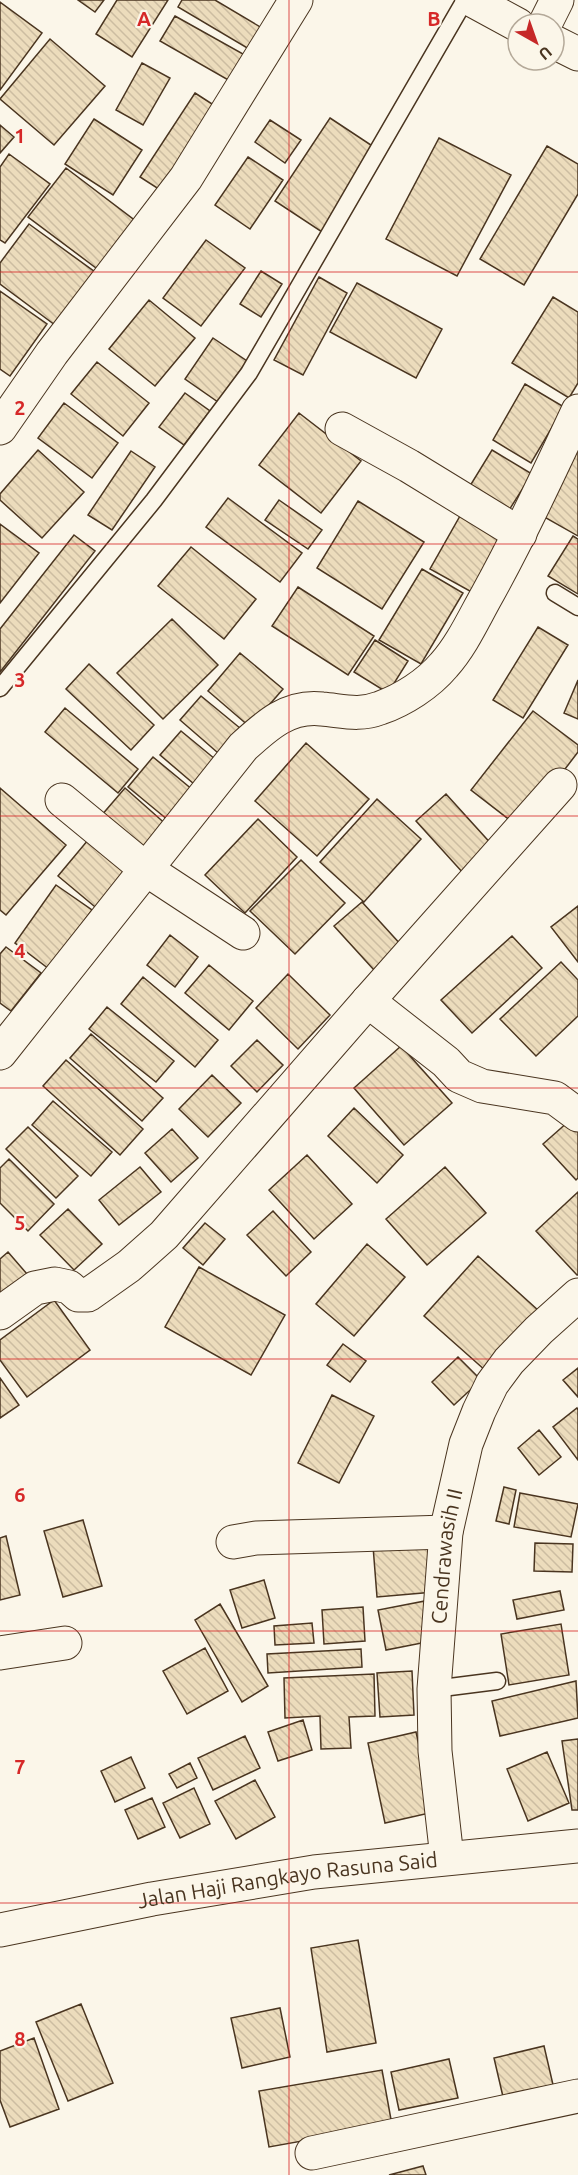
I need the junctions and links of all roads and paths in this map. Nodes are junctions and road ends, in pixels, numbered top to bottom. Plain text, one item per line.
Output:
1 (296, 0) edge
2 (465, 0) edge
3 (471, 0) edge
4 (506, 19) edge
5 (578, 411) edge
6 (0, 428) edge
7 (342, 429) dead end
8 (520, 534) junction
9 (555, 593) dead end
10 (578, 607) edge
11 (0, 688) edge
12 (560, 786) dead end
13 (62, 800) dead end
14 (147, 870) junction
15 (243, 933) dead end
16 (368, 1001) junction
17 (0, 1053) edge
18 (578, 1115) edge
19 (575, 1303) edge
20 (0, 1313) edge
21 (446, 1532) junction
22 (233, 1542) dead end
23 (65, 1643) dead end
24 (0, 1653) edge
25 (497, 1681) dead end
26 (434, 1689) junction
27 (578, 1846) edge
28 (447, 1858) junction
29 (0, 1930) edge
30 (578, 2096) edge
31 (312, 2153) dead end

1 - 6 main road
2 - 11 lane
3 - 4 main road
5 - 8 main road
7 - 8 main road
8 - 14 main road
9 - 10 lane
12 - 16 main road
13 - 14 main road
14 - 15 main road
14 - 17 main road
16 - 18 main road
16 - 20 main road
19 - 21 main road, Cendrawasih II
21 - 22 main road
21 - 26 main road, Cendrawasih II
23 - 24 main road
25 - 26 lane
26 - 28 main road, Cendrawasih II
27 - 28 main road, Jalan Haji Rangkayo Rasuna Said
28 - 29 main road, Jalan Haji Rangkayo Rasuna Said
30 - 31 main road

